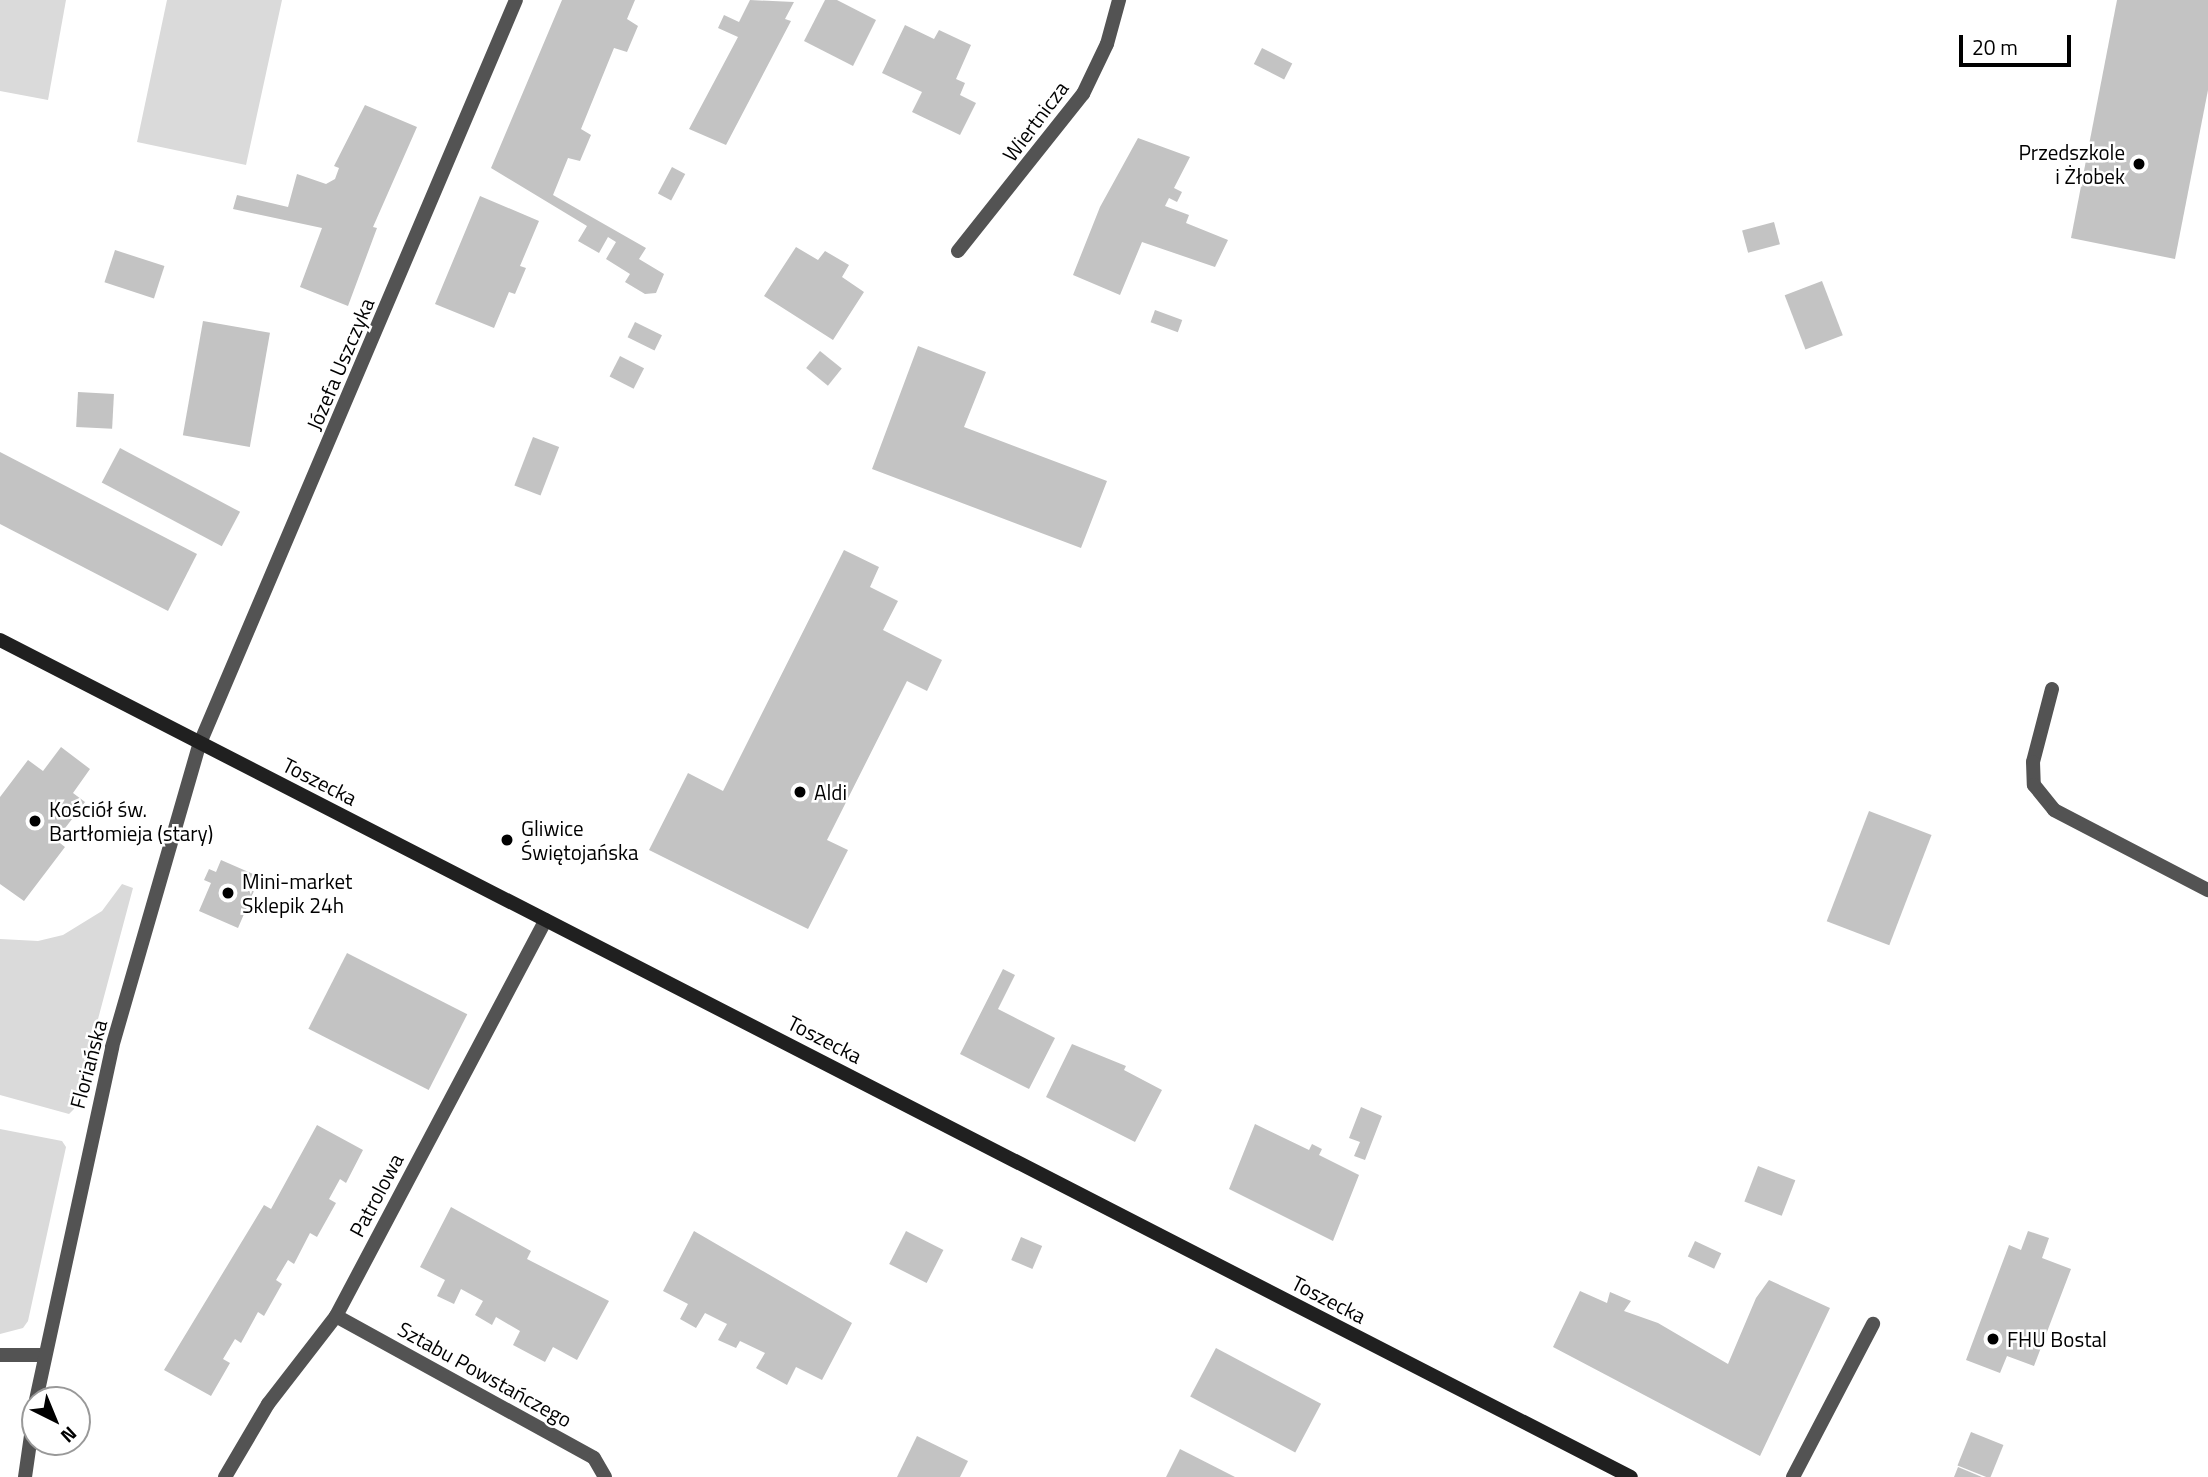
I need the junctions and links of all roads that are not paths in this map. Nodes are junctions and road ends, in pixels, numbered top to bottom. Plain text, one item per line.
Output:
1 (516, 0) edge
2 (1119, 0) edge
3 (958, 251) dead end
4 (0, 640) edge
5 (2052, 690) dead end
6 (200, 743) junction
7 (2208, 890) edge
8 (546, 920) junction
9 (336, 1317) junction
10 (1873, 1324) dead end
11 (0, 1355) edge
12 (43, 1355) junction
13 (38, 1386) edge
14 (28, 1456) edge
15 (25, 1477) edge
16 (225, 1477) edge
17 (605, 1477) edge
18 (1631, 1477) edge
19 (1793, 1477) edge

1 - 6 street, Józefa Uszczyka
2 - 3 street, Wiertnicza
4 - 6 main road, Toszecka
5 - 7 street
6 - 8 main road, Toszecka
6 - 12 street, Floriańska
8 - 9 street, Patrolowa
8 - 18 main road, Toszecka
9 - 16 street, Patrolowa
9 - 17 street, Sztabu Powstańczego
10 - 19 street
11 - 12 street
12 - 13 street, Floriańska
14 - 15 street

